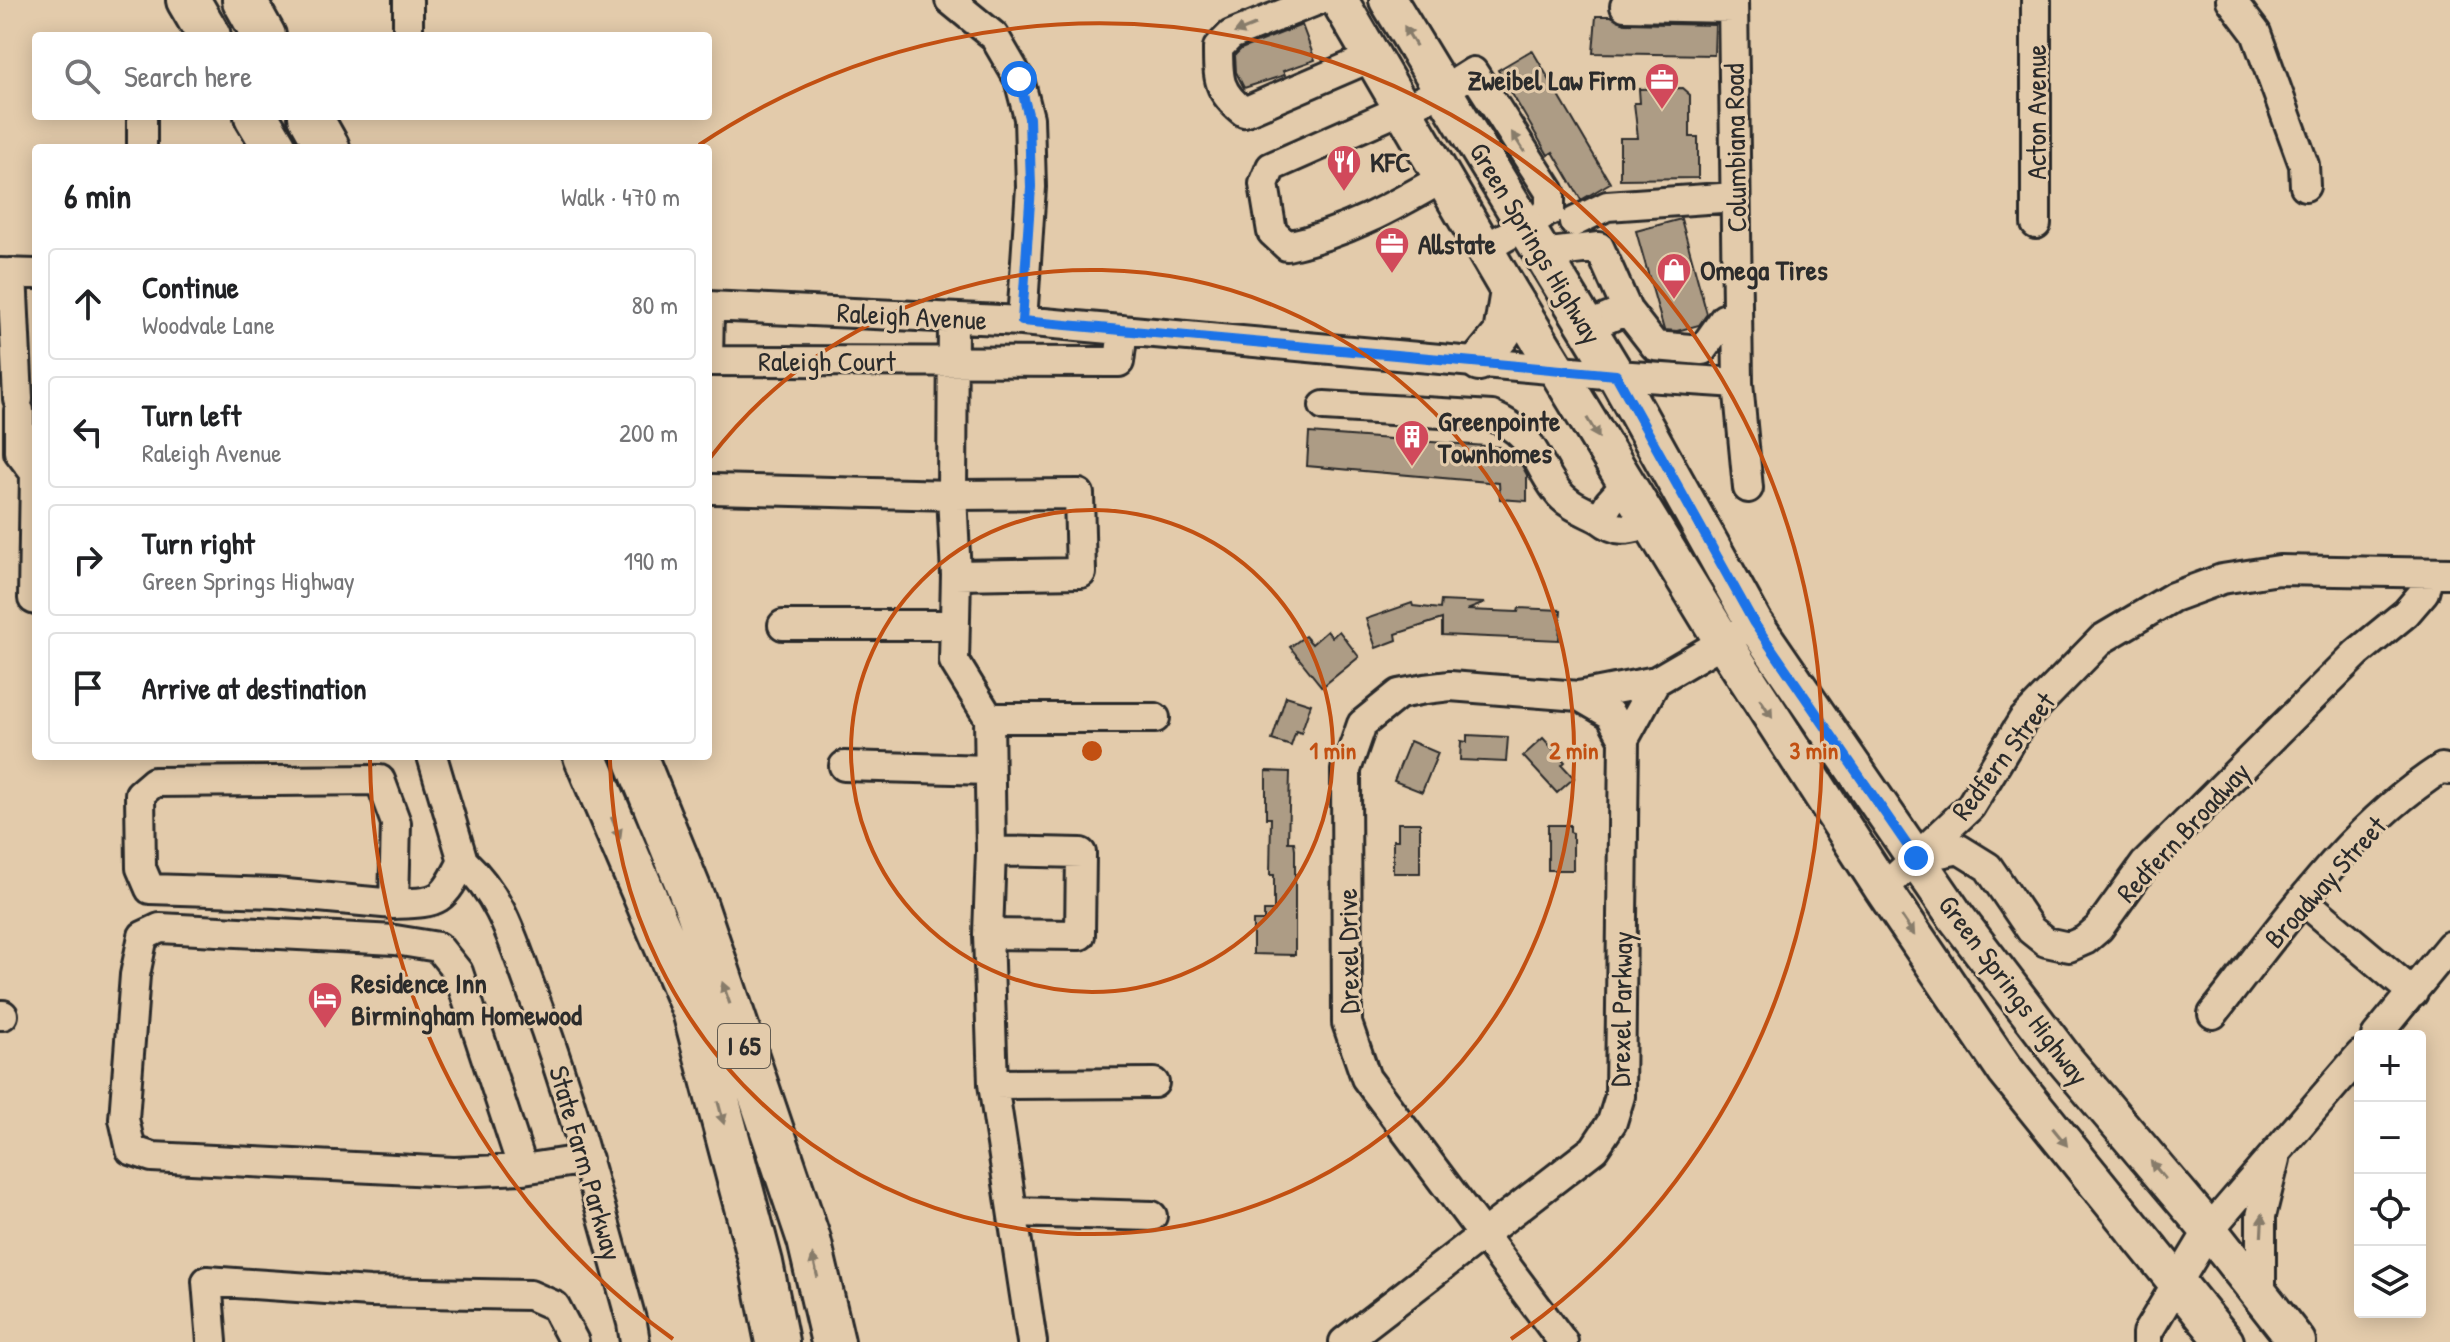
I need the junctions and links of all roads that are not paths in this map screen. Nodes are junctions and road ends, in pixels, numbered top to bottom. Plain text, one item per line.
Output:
1 (188, 0) edge
2 (244, 0) edge
3 (408, 0) edge
4 (950, 0) edge
5 (1318, 0) edge
6 (1339, 0) edge
7 (1388, 0) edge
8 (2036, 0) edge
9 (2231, 0) edge
10 (1733, 4) edge
11 (1625, 6) dead end
12 (207, 32) edge
13 (262, 32) edge
14 (408, 32) edge
15 (1372, 57) junction
16 (1443, 91) junction
17 (1402, 108) junction
18 (142, 120) edge
19 (258, 120) edge
20 (312, 120) edge
21 (142, 144) edge
22 (273, 144) edge
23 (326, 144) edge
24 (1443, 178) junction
25 (2305, 186) dead end
26 (1735, 197) junction
27 (2036, 224) dead end
28 (1548, 228) junction
29 (1484, 249) junction
30 (1581, 249) junction
31 (16, 273) edge
32 (1509, 291) junction
33 (712, 306) edge
34 (1627, 310) junction
35 (953, 318) junction
36 (1737, 319) junction
37 (1022, 321) junction
38 (1587, 327) junction
39 (1123, 330) junction
40 (1675, 349) junction
41 (712, 361) edge
42 (954, 361) junction
43 (1479, 362) junction
44 (1557, 369) junction
45 (1616, 375) junction
46 (1672, 379) junction
47 (1738, 383) junction
48 (1324, 406) dead end
49 (32, 469) edge
50 (1627, 483) junction
51 (1748, 488) dead end
52 (713, 489) dead end
53 (952, 495) junction
54 (1600, 519) junction
55 (1651, 523) junction
56 (2440, 573) edge
57 (956, 575) junction
58 (1754, 623) junction
59 (783, 625) dead end
60 (954, 625) junction
61 (1724, 643) junction
62 (1656, 681) junction
63 (1579, 696) junction
64 (989, 718) junction
65 (1155, 718) dead end
66 (1617, 726) junction
67 (433, 760) edge
68 (587, 760) edge
69 (637, 760) edge
70 (844, 766) dead end
71 (989, 770) junction
72 (2450, 770) edge
73 (991, 851) junction
74 (1916, 858) junction
75 (463, 861) junction
76 (1883, 889) junction
77 (2303, 900) junction
78 (394, 904) junction
79 (988, 934) junction
80 (2450, 946) edge
81 (2413, 993) junction
82 (2213, 1014) dead end
83 (2381, 1030) edge
84 (2354, 1062) edge
85 (1154, 1083) dead end
86 (993, 1084) junction
87 (2276, 1154) junction
88 (588, 1159) junction
89 (523, 1169) junction
90 (1014, 1212) junction
91 (1152, 1216) dead end
92 (2209, 1230) junction
93 (1483, 1237) junction
94 (2177, 1283) junction
95 (2261, 1297) junction
96 (212, 1342) edge
97 (574, 1342) edge
98 (635, 1342) edge
99 (777, 1342) edge
100 (833, 1342) edge
101 (1032, 1342) edge
102 (1344, 1342) edge
103 (1563, 1342) edge
104 (2147, 1342) edge
105 (2225, 1342) edge
106 (2297, 1342) edge

1 - 12 highway
2 - 13 highway
3 - 14 street
4 - 37 street
5 -> 15 street
6 - 15 main road, Green Springs Highway
16 -> 7 main road, Green Springs Highway
8 - 27 street, Acton Avenue
9 - 25 street
10 - 11 street
10 - 26 street, Columbiana Road
15 - 17 main road, Green Springs Highway
16 - 17 street
16 - 28 main road, Green Springs Highway
28 -> 16 street
17 - 24 main road, Green Springs Highway
17 - 24 street
18 - 21 street
19 - 22 highway
20 - 23 highway
24 - 29 main road, Green Springs Highway
26 - 28 street
26 - 36 street, Columbiana Road
28 - 29 street
28 - 30 street
28 - 30 street
28 - 38 main road, Green Springs Highway
29 - 32 main road, Green Springs Highway
30 - 34 street
31 - 49 street
32 - 43 main road
32 - 44 main road, Green Springs Highway
33 - 35 street, Raleigh Avenue
34 - 38 street
34 - 40 street
35 - 37 street, Raleigh Avenue
35 - 42 street
36 - 40 street
36 - 47 street, Columbiana Road
37 - 39 street, Raleigh Avenue
38 - 45 main road, Green Springs Highway
39 - 42 street, Raleigh Court
39 - 43 street, Raleigh Avenue
40 - 46 street
41 - 42 street, Raleigh Court
42 - 53 street
43 - 44 street, Raleigh Avenue
44 - 45 street, Raleigh Avenue
44 -> 50 main road, Green Springs Highway
45 - 46 street, Raleigh Avenue
45 - 58 main road, Green Springs Highway
46 - 47 street, Raleigh Avenue
47 - 51 street, Columbiana Road
48 - 54 street
50 - 54 street
50 - 55 main road, Green Springs Highway
52 - 53 street
53 - 57 street
53 - 57 street
54 - 55 street
55 - 61 main road, Green Springs Highway
56 - 74 street, Redfern Street
56 - 74 street, Redfern Broadway
57 - 60 street
58 - 61 street
58 - 74 main road, Green Springs Highway
59 - 60 street
60 - 64 street
61 - 62 street
61 -> 76 main road, Green Springs Highway
62 - 63 street, Drexel Drive
62 - 66 street, Drexel Parkway
63 - 66 street, Drexel Drive
63 - 93 street, Drexel Drive
64 - 65 street
64 - 71 street
66 - 93 street, Drexel Parkway
67 - 75 street
68 -> 99 highway, I 65
100 -> 69 highway, I 65
70 - 71 street
71 - 73 street
72 - 77 street, Broadway Street
73 - 79 street
73 - 79 street
74 - 76 street, Redfern Street
92 -> 74 main road, Green Springs Highway
75 - 78 street
75 - 88 street, State Farm Parkway
76 -> 94 main road, Green Springs Highway
77 - 81 street
77 - 82 street, Broadway Street
78 - 78 street
79 - 86 street
80 - 81 street
81 - 83 street
84 - 87 street
85 - 86 street
86 - 90 street
87 - 92 street
95 -> 87 street
88 - 89 street
88 - 98 street, State Farm Parkway
89 - 89 street
90 - 91 street
90 - 101 street
92 - 94 street
92 - 95 main road, Green Springs Highway
93 - 102 street, Drexel Parkway
93 - 103 street, Drexel Drive
94 - 104 street
94 - 105 main road, Green Springs Highway
95 - 106 main road, Green Springs Highway
96 - 97 street

